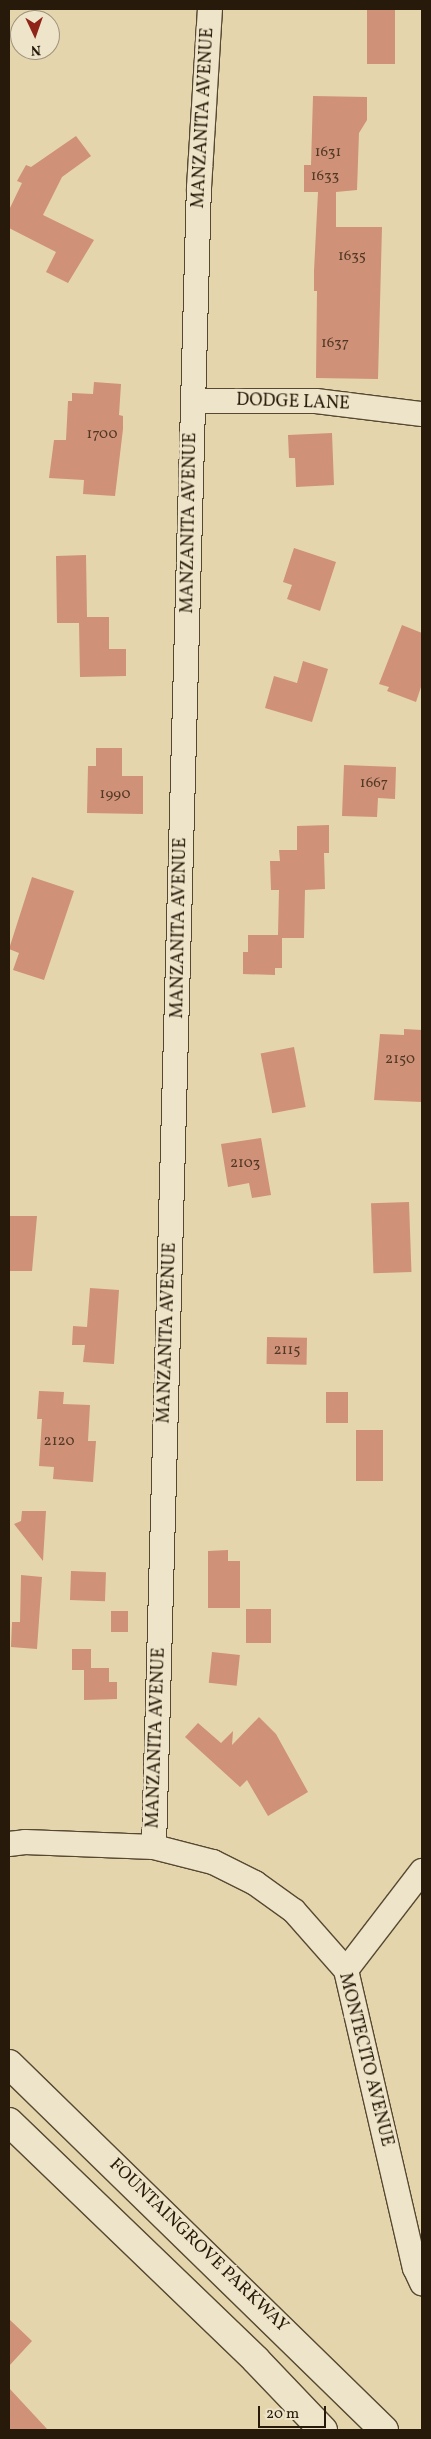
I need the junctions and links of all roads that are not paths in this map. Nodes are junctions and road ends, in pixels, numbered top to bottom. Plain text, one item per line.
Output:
1 (210, 9) edge
2 (193, 401) junction
3 (422, 414) edge
4 (9, 1844) edge
5 (154, 1847) junction
6 (422, 1871) edge
7 (346, 1970) junction
8 (9, 2064) edge
9 (9, 2122) edge
10 (422, 2283) edge
11 (323, 2430) edge
12 (384, 2430) edge

1 - 2 street, MANZANITA AVENUE
2 - 3 street, DODGE LANE
2 - 5 street, MANZANITA AVENUE
4 - 5 street, MONTECITO AVENUE
5 - 7 street, MONTECITO AVENUE
6 - 7 street
7 - 10 street, MONTECITO AVENUE
8 - 12 main road, FOUNTAINGROVE PARKWAY
9 - 11 main road

